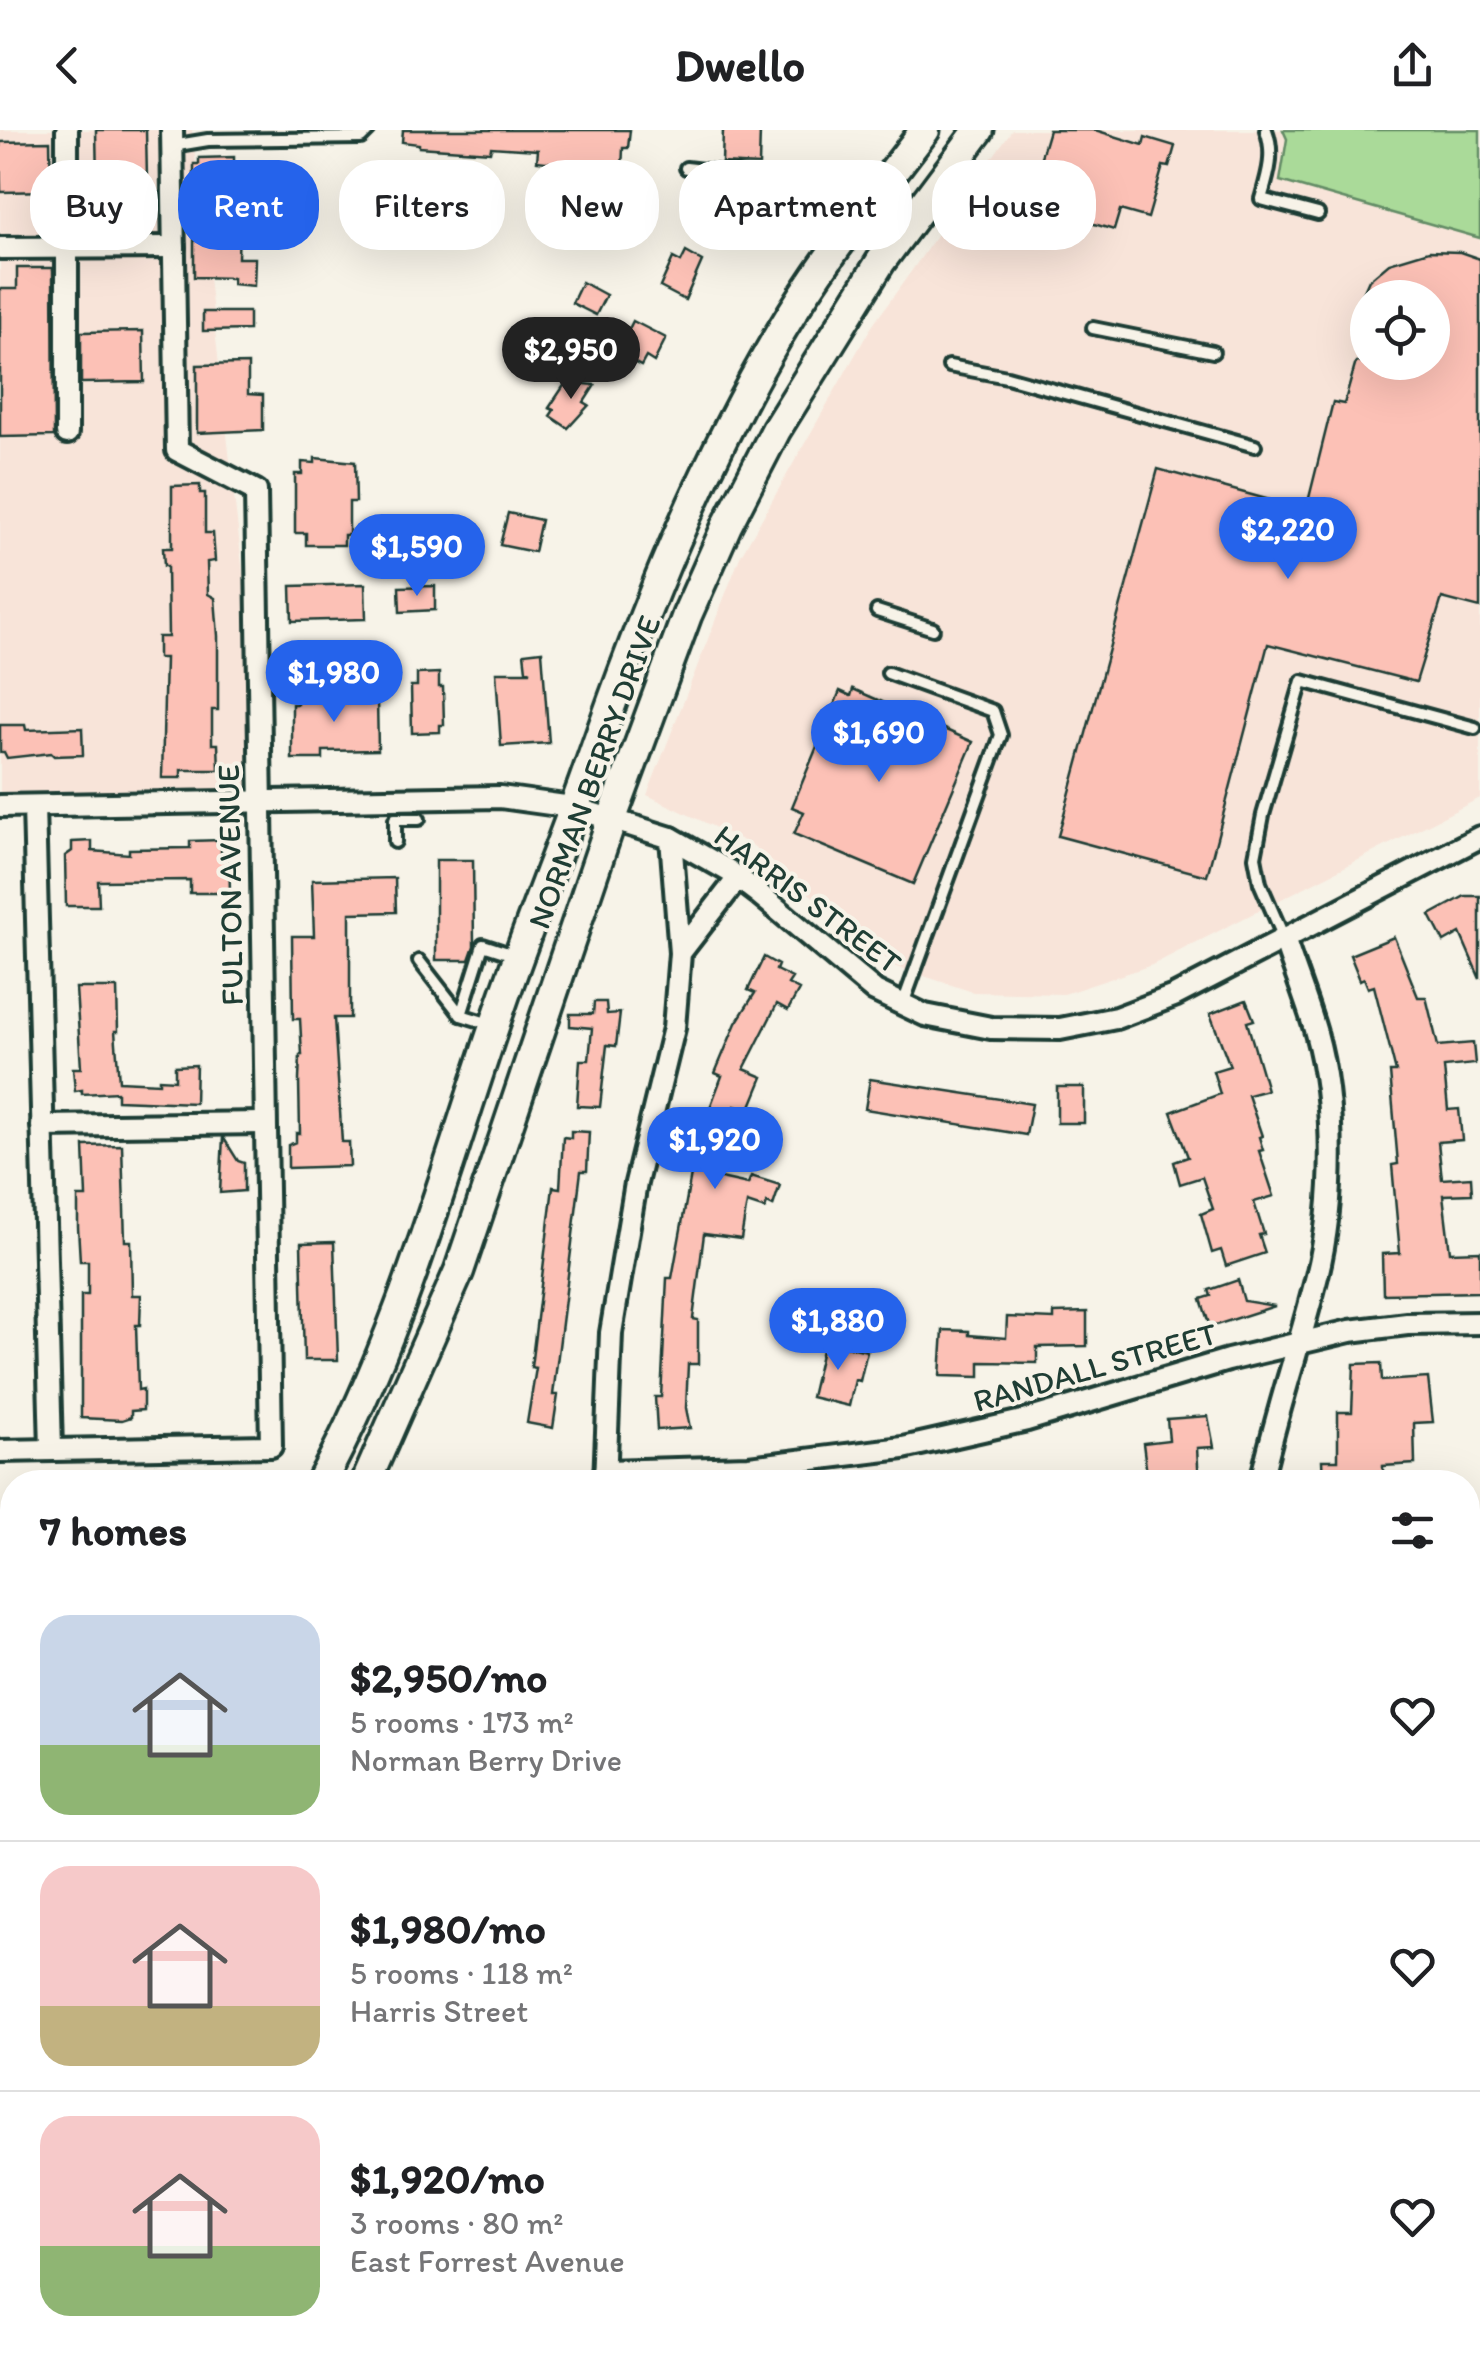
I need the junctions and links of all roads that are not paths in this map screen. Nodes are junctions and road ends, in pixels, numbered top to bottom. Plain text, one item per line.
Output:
1 (67, 130) edge
2 (369, 130) edge
3 (925, 130) edge
4 (979, 130) edge
5 (1266, 130) edge
6 (172, 138) edge
7 (67, 160) edge
8 (902, 160) edge
9 (1318, 214) dead end
10 (158, 247) edge
11 (174, 247) junction
12 (0, 248) edge
13 (30, 248) edge
14 (67, 250) edge
15 (835, 250) edge
16 (1092, 328) dead end
17 (1212, 352) dead end
18 (950, 366) dead end
19 (67, 433) dead end
20 (1255, 446) dead end
21 (877, 610) dead end
22 (933, 629) dead end
23 (888, 673) dead end
24 (1476, 728) dead end
25 (258, 802) junction
26 (0, 806) edge
27 (34, 806) junction
28 (572, 808) junction
29 (419, 819) dead end
30 (611, 820) junction
31 (1480, 837) edge
32 (671, 838) junction
33 (395, 842) dead end
34 (738, 878) junction
35 (1284, 938) junction
36 (680, 953) junction
37 (519, 956) junction
38 (419, 961) dead end
39 (903, 1005) junction
40 (461, 1015) junction
41 (494, 1026) junction
42 (264, 1122) junction
43 (42, 1126) junction
44 (1480, 1323) edge
45 (1298, 1344) junction
46 (51, 1450) junction
47 (0, 1451) edge
48 (327, 1470) edge
49 (371, 1470) edge
50 (605, 1470) edge
51 (706, 1470) edge
52 (1264, 1470) edge

1 - 7 street
2 - 6 lane
3 - 8 main road, NORMAN BERRY DRIVE
4 - 30 main road, NORMAN BERRY DRIVE
5 - 9 lane
6 - 11 street, FULTON AVENUE
10 - 11 street
11 - 25 street, FULTON AVENUE
12 - 13 street
14 - 19 street
15 - 28 main road, NORMAN BERRY DRIVE
16 - 17 lane
18 - 20 lane
21 - 22 lane
23 - 39 lane
24 - 35 lane
25 - 27 street, HARRIS STREET
25 - 28 street, HARRIS STREET
25 - 42 street, FULTON AVENUE
26 - 27 street, HARRIS STREET
27 - 43 street
28 - 30 street, HARRIS STREET
28 - 37 main road, NORMAN BERRY DRIVE
29 - 33 lane
30 - 32 street, HARRIS STREET
30 - 49 main road, NORMAN BERRY DRIVE
31 - 35 street, HARRIS STREET
32 - 34 street, HARRIS STREET
32 - 36 street
34 - 36 street
34 - 39 street, HARRIS STREET
35 - 39 street, HARRIS STREET
35 - 45 street
36 - 50 street
37 - 40 lane
37 - 41 main road, NORMAN BERRY DRIVE
38 - 40 lane
40 - 41 lane
41 - 48 main road, NORMAN BERRY DRIVE
42 - 43 street
42 - 46 street, FULTON AVENUE
43 - 46 street
44 - 45 street, RANDALL STREET
45 - 51 street, RANDALL STREET
45 - 52 street
46 - 47 street

